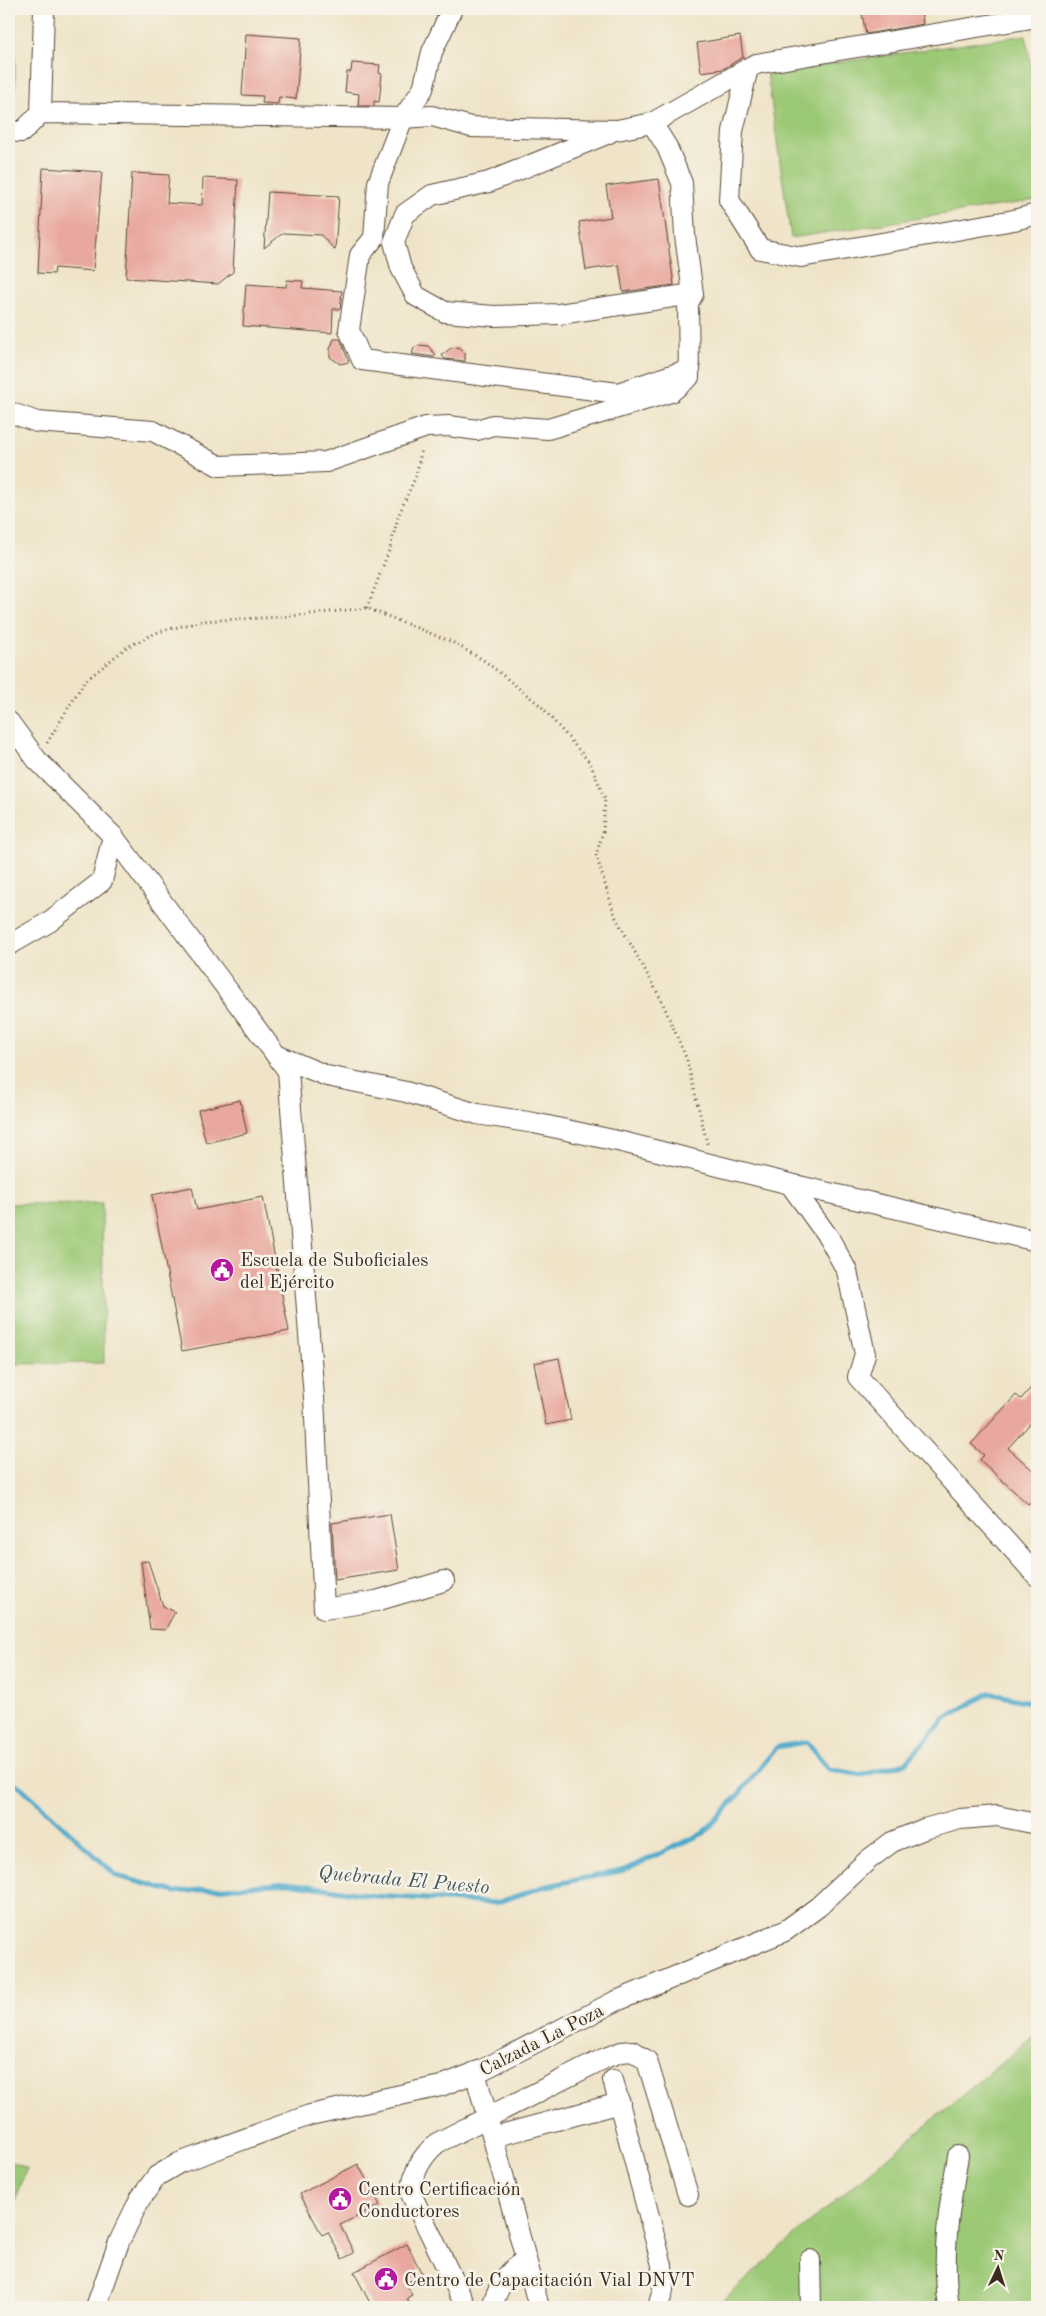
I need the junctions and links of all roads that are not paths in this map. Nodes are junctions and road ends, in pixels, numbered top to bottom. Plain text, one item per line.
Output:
1 (44, 9) edge
2 (452, 9) edge
3 (1037, 18) edge
4 (748, 68) junction
5 (41, 113) junction
6 (403, 118) junction
7 (652, 123) junction
8 (617, 130) junction
9 (9, 131) edge
10 (1037, 214) edge
11 (374, 238) junction
12 (394, 242) junction
13 (693, 294) junction
14 (690, 369) junction
15 (9, 412) edge
16 (9, 722) edge
17 (113, 836) junction
18 (9, 945) edge
19 (276, 1055) junction
20 (790, 1184) junction
21 (1037, 1241) edge
22 (1037, 1576) edge
23 (444, 1581) dead end
24 (1037, 1824) edge
25 (475, 2072) junction
26 (613, 2080) dead end
27 (620, 2103) junction
28 (490, 2128) junction
29 (958, 2156) dead end
30 (688, 2195) dead end
31 (526, 2260) junction
32 (810, 2260) dead end
33 (96, 2307) edge
34 (466, 2307) edge
35 (492, 2307) edge
36 (539, 2307) edge
37 (658, 2307) edge
38 (811, 2307) edge
39 (949, 2307) edge

1 - 5 street
2 - 6 street
3 - 4 street
4 - 7 street
4 - 10 street
5 - 6 street
5 - 9 street
6 - 8 street
6 - 11 street
7 - 8 street
7 - 13 street
8 - 12 street
11 - 12 street
11 - 14 street
12 - 13 street
13 - 14 street
14 - 15 street
16 - 17 street
17 - 18 street
17 - 19 street
19 - 20 street
19 - 23 street
20 - 21 street
20 - 22 street
24 - 25 street, Calzada La Poza
25 - 28 street
25 - 33 street, Calzada La Poza
26 - 27 street
27 - 28 street
27 - 37 street
28 - 30 street
28 - 31 street
28 - 34 street
29 - 39 street
31 - 35 street
31 - 36 street
32 - 38 street

